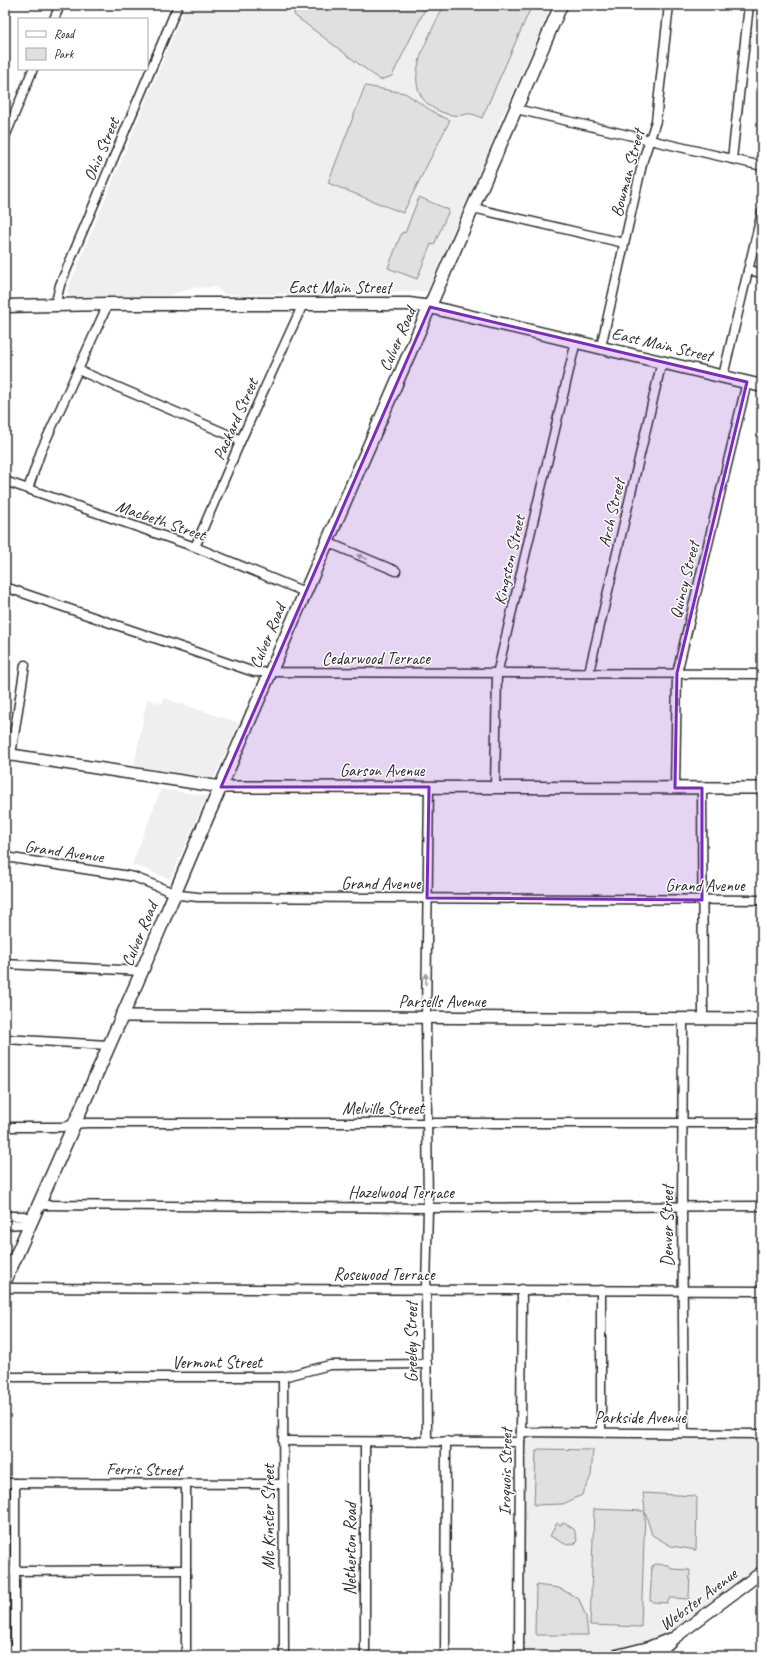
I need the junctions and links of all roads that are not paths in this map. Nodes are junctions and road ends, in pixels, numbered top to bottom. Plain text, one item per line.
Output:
1 (60, 5) edge
2 (178, 5) edge
3 (561, 5) edge
4 (669, 5) edge
5 (749, 5) edge
6 (54, 18) edge
7 (33, 70) edge
8 (516, 109) junction
9 (5, 137) edge
10 (650, 140) junction
11 (732, 159) junction
12 (762, 166) edge
13 (473, 208) junction
14 (762, 212) edge
15 (624, 243) junction
16 (748, 270) junction
17 (762, 273) edge
18 (108, 304) junction
19 (303, 304) junction
20 (5, 306) edge
21 (55, 306) junction
22 (430, 307) junction
23 (576, 341) junction
24 (601, 347) junction
25 (662, 361) junction
26 (78, 370) junction
27 (723, 376) junction
28 (748, 382) junction
29 (762, 386) edge
30 (241, 440) junction
31 (5, 481) edge
32 (28, 489) junction
33 (327, 542) junction
34 (195, 547) junction
35 (396, 571) dead end
36 (5, 586) edge
37 (305, 592) junction
38 (25, 665) dead end
39 (589, 672) junction
40 (270, 673) junction
41 (677, 673) junction
42 (497, 674) junction
43 (762, 674) edge
44 (8, 754) edge
45 (221, 787) junction
46 (429, 787) junction
47 (495, 788) junction
48 (675, 788) junction
49 (702, 788) junction
50 (762, 788) edge
51 (5, 857) edge
52 (174, 894) junction
53 (427, 898) junction
54 (702, 900) junction
55 (762, 900) edge
56 (5, 964) edge
57 (142, 971) junction
58 (121, 1016) junction
59 (426, 1018) junction
60 (683, 1019) junction
61 (703, 1019) junction
62 (762, 1019) edge
63 (5, 1039) edge
64 (108, 1045) junction
65 (762, 1123) edge
66 (74, 1124) junction
67 (426, 1124) junction
68 (682, 1124) junction
69 (5, 1127) edge
70 (39, 1205) junction
71 (762, 1206) edge
72 (682, 1207) junction
73 (428, 1208) junction
74 (5, 1216) edge
75 (32, 1221) junction
76 (5, 1225) edge
77 (5, 1281) edge
78 (5, 1288) edge
79 (426, 1289) junction
80 (522, 1289) junction
81 (601, 1290) junction
82 (683, 1290) junction
83 (762, 1291) edge
84 (427, 1364) junction
85 (5, 1377) edge
86 (283, 1378) junction
87 (521, 1432) junction
88 (601, 1432) junction
89 (684, 1432) junction
90 (759, 1434) dead end
91 (283, 1441) junction
92 (427, 1441) junction
93 (446, 1441) junction
94 (365, 1442) junction
95 (520, 1442) junction
96 (5, 1483) edge
97 (15, 1483) junction
98 (283, 1484) junction
99 (186, 1485) junction
100 (186, 1570) junction
101 (5, 1571) edge
102 (15, 1571) junction
103 (762, 1572) edge
104 (674, 1638) junction
105 (15, 1656) edge
106 (186, 1656) edge
107 (284, 1656) edge
108 (365, 1656) edge
109 (445, 1656) edge
110 (519, 1656) edge
111 (615, 1656) edge
112 (658, 1656) edge

1 - 6 street
2 - 21 street, Ohio Street
3 - 8 main road, Culver Road
4 - 10 street, Bowman Street
5 - 11 street
7 - 9 street
8 - 10 street
8 - 13 main road, Culver Road
10 - 11 street
10 - 15 street, Bowman Street
11 - 12 street
13 - 15 street
13 - 22 main road, Culver Road
14 - 16 street
15 - 24 street, Bowman Street
16 - 17 street
16 - 27 street
18 - 19 main road, East Main Street
18 - 21 main road, East Main Street
18 - 26 street
19 - 22 main road, East Main Street
19 - 30 street, Packard Street
20 - 21 main road, East Main Street
22 - 23 main road, East Main Street
22 - 33 main road, Culver Road
23 - 24 main road, East Main Street
23 - 42 street, Kingston Street
24 - 25 main road, East Main Street
25 - 27 main road, East Main Street
25 - 39 street, Arch Street
26 - 30 street
26 - 32 street
27 - 28 main road, East Main Street
28 - 29 main road, East Main Street
28 - 41 street, Quincy Street
30 - 34 street, Packard Street
31 - 32 street, Macbeth Street
32 - 34 street, Macbeth Street
35 -> 33 street
33 - 37 main road, Culver Road
34 - 37 street, Macbeth Street
36 - 40 street, Cedarwood Terrace
37 - 40 main road, Culver Road
38 - 44 street
39 - 41 street, Cedarwood Terrace
39 - 42 street, Cedarwood Terrace
40 - 42 street, Cedarwood Terrace
40 - 45 main road, Culver Road
41 - 43 street, Cedarwood Terrace
41 - 48 street, Quincy Street
42 - 47 street, Kingston Street
44 - 45 street, Garson Avenue
45 - 46 street, Garson Avenue
45 - 52 main road, Culver Road
46 - 47 street, Garson Avenue
46 - 53 street, Greeley Street
47 - 48 street, Garson Avenue
48 - 49 street, Garson Avenue
49 - 50 street, Garson Avenue
49 - 54 street
51 - 52 street, Grand Avenue
52 - 53 street, Grand Avenue
52 - 57 main road, Culver Road
53 - 54 street, Grand Avenue
59 -> 53 street, Greeley Street
54 - 55 street, Grand Avenue
54 - 61 street
56 - 57 street
57 - 58 main road, Culver Road
58 - 59 street, Parsells Avenue
58 - 64 main road, Culver Road
59 - 60 street, Parsells Avenue
59 - 67 street, Greeley Street
60 - 61 street, Parsells Avenue
60 - 68 street, Denver Street
61 - 62 street, Parsells Avenue
63 - 64 street
64 - 66 main road, Culver Road
65 - 68 street, Melville Street
66 - 67 street, Melville Street
66 - 69 street, Melville Street
66 - 70 main road, Culver Road
67 - 68 street, Melville Street
67 - 73 street, Greeley Street
68 - 72 street, Denver Street
70 - 73 street, Hazelwood Terrace
70 - 75 main road, Culver Road
71 - 72 street, Hazelwood Terrace
72 - 73 street, Hazelwood Terrace
72 - 82 street, Denver Street
73 - 79 street, Greeley Street
74 - 75 street
75 - 76 street
75 - 77 main road, Culver Road
78 - 79 street, Rosewood Terrace
79 - 80 street, Rosewood Terrace
79 - 84 street, Greeley Street
80 - 81 street, Rosewood Terrace
80 - 87 street, Iroquois Street
81 - 82 street, Rosewood Terrace
81 - 88 street
82 - 83 street, Rosewood Terrace
82 - 89 street, Denver Street
84 - 86 street, Vermont Street
84 - 92 street, Greeley Street
85 - 86 street, Vermont Street
86 - 91 street, Mc Kinster Street
87 - 88 street, Parkside Avenue
87 - 95 street, Iroquois Street
88 - 89 street, Parkside Avenue
89 - 90 street, Parkside Avenue
91 - 94 street
91 - 98 street, Mc Kinster Street
92 - 93 street
92 - 94 street
93 - 95 street
93 - 109 street
94 - 108 street, Netherton Road
95 - 110 street, Iroquois Street
96 - 97 street, Ferris Street
97 - 99 street, Ferris Street
97 - 102 street
98 - 99 street, Ferris Street
98 - 107 street, Mc Kinster Street
99 - 100 street
100 - 102 street
100 - 106 street
101 - 102 street
102 - 105 street
103 - 104 street, Webster Avenue
104 - 111 street
104 - 112 street, Webster Avenue

